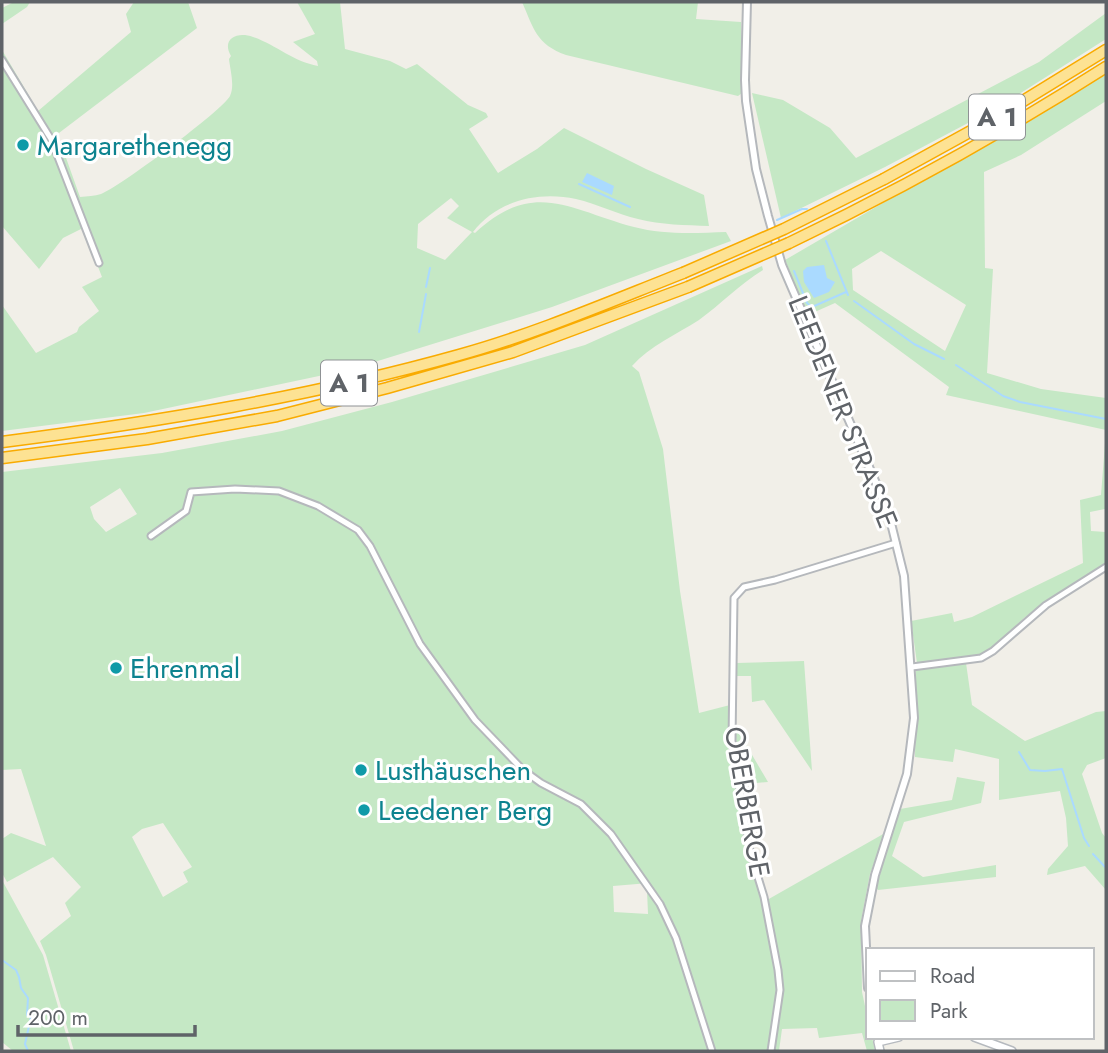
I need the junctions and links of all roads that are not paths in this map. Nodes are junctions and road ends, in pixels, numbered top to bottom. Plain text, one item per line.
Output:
1 (747, 2) edge
2 (1106, 50) edge
3 (2, 60) edge
4 (1106, 67) edge
5 (99, 263) dead end
6 (2, 442) edge
7 (2, 458) edge
8 (151, 536) dead end
9 (896, 543) junction
10 (1106, 567) edge
11 (912, 667) junction
12 (866, 948) edge
13 (878, 1039) edge
14 (979, 1039) edge
15 (712, 1051) edge
16 (771, 1051) edge
17 (880, 1051) edge
18 (1012, 1051) edge

1 - 9 street, LEEDENER STRASSE
2 - 6 highway, A 1, bridge
3 - 5 street
4 - 7 highway, A 1, bridge
8 - 15 street
9 - 11 street, LEEDENER STRASSE
9 - 16 street, OBERBERGE
10 - 11 street
11 - 12 street, LEEDENER STRASSE
13 - 17 main road
14 - 18 main road

